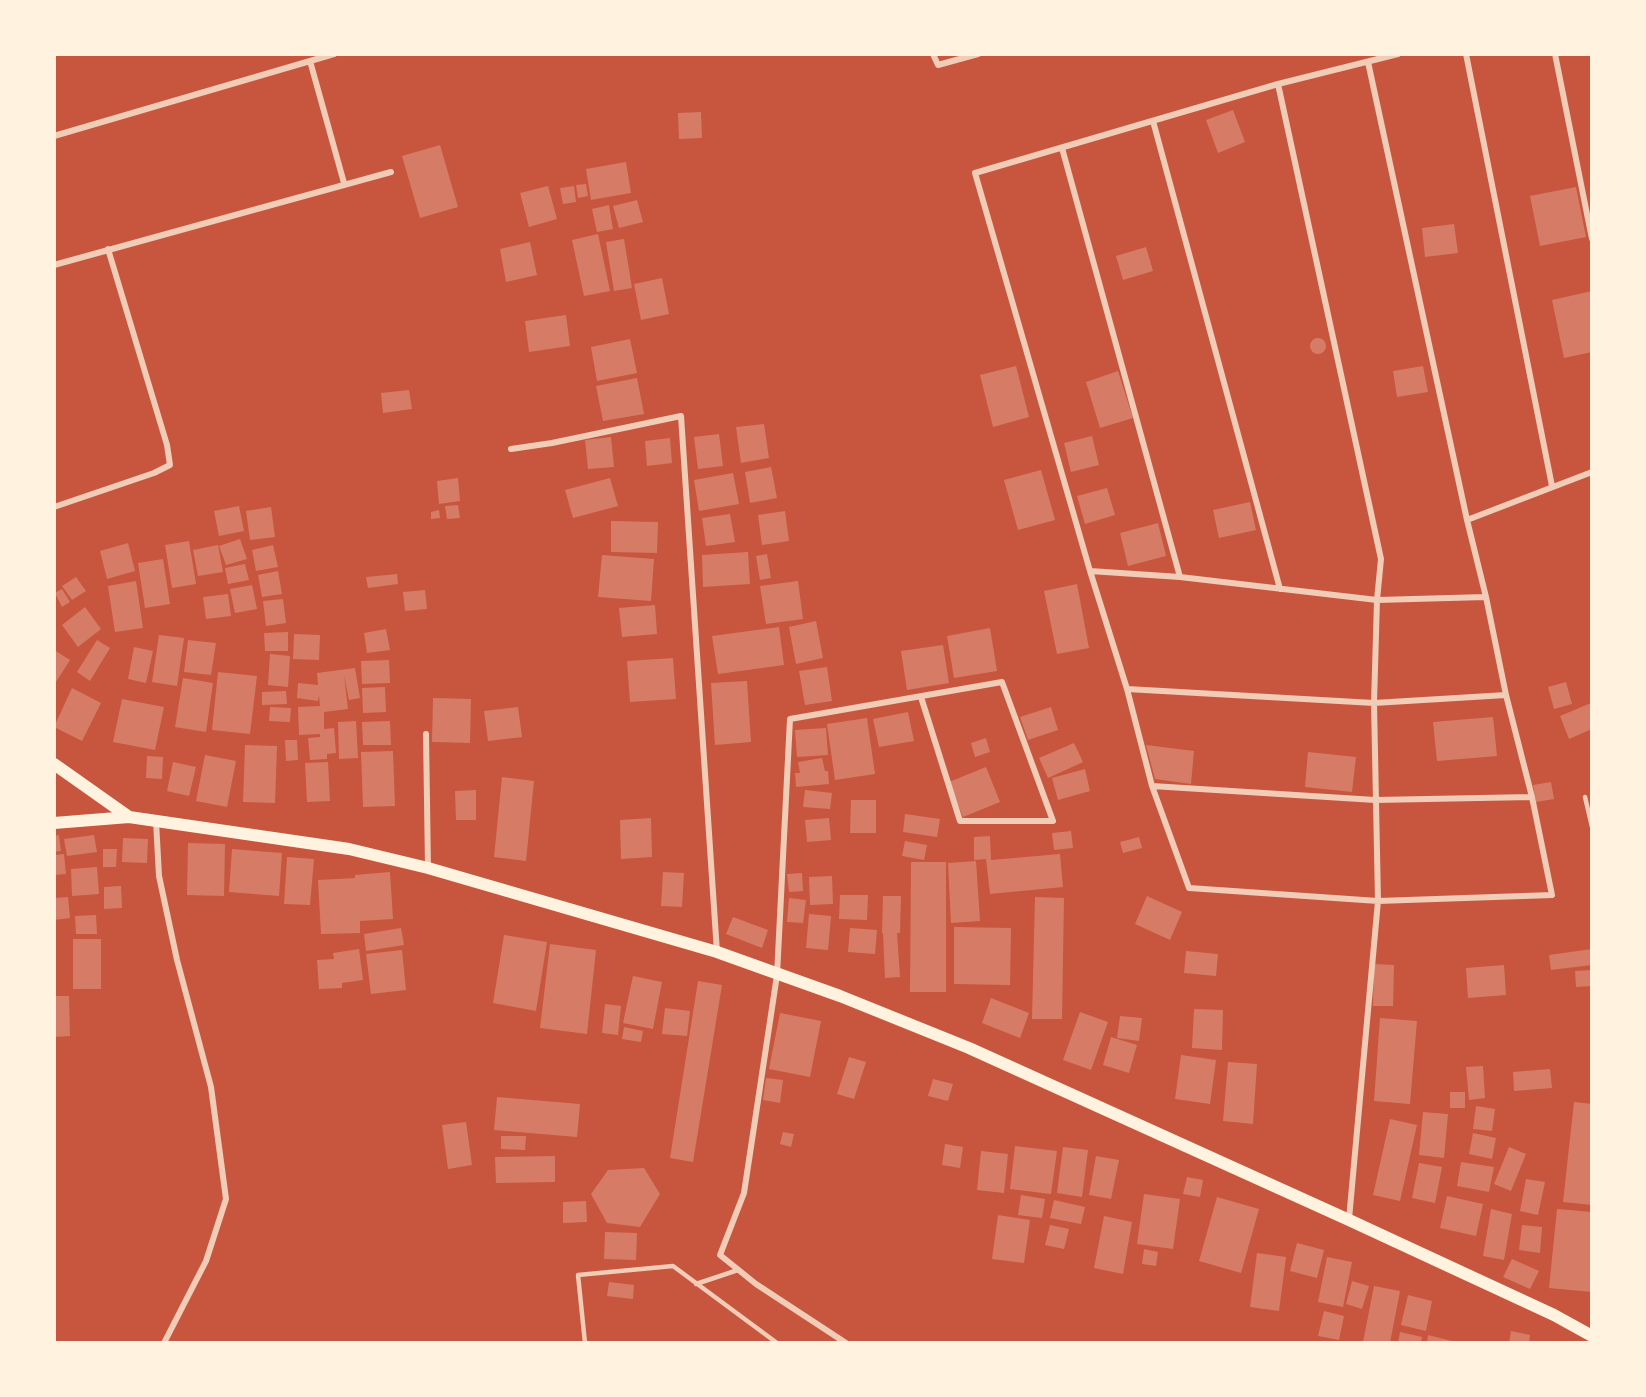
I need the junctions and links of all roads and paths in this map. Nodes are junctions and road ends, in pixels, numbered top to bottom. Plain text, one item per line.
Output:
1 (334, 54) edge
2 (933, 54) edge
3 (978, 54) edge
4 (1398, 54) edge
5 (1466, 54) edge
6 (1555, 54) edge
7 (310, 61) junction
8 (1368, 62) junction
9 (1278, 84) junction
10 (1153, 121) junction
11 (54, 136) edge
12 (1062, 148) junction
13 (391, 172) dead end
14 (344, 183) junction
15 (1592, 239) edge
16 (108, 249) junction
17 (54, 265) edge
18 (511, 449) dead end
19 (1592, 472) edge
20 (1552, 486) junction
21 (54, 507) edge
22 (1467, 520) junction
23 (1090, 571) junction
24 (1180, 577) junction
25 (1280, 590) junction
26 (1486, 597) junction
27 (1377, 600) junction
28 (1127, 689) junction
29 (1506, 694) junction
30 (921, 697) junction
31 (1374, 703) junction
32 (426, 734) dead end
33 (54, 764) edge
34 (1152, 786) junction
35 (1532, 796) junction
36 (1585, 797) dead end
37 (1376, 800) junction
38 (129, 817) junction
39 (156, 821) junction
40 (54, 824) edge
41 (1592, 827) edge
42 (428, 868) junction
43 (1378, 901) junction
44 (717, 952) junction
45 (777, 975) junction
46 (1349, 1220) junction
47 (738, 1270) junction
48 (696, 1284) junction
49 (1592, 1336) edge
50 (164, 1343) edge
51 (585, 1343) edge
52 (777, 1343) edge
53 (846, 1343) edge

1 - 7 street
2 - 3 street
4 - 8 street
5 - 20 street
6 - 15 street
7 - 11 street
7 - 14 street
8 - 9 street
8 - 22 street
9 - 10 street
9 - 27 street
10 - 12 street
10 - 25 street
12 - 23 street
12 - 24 street
13 - 14 street
14 - 16 street
16 - 17 street
16 - 21 street
18 - 44 street
19 - 20 street
20 - 22 street
22 - 26 street
23 - 24 street
23 - 28 street
24 - 25 street
25 - 27 street
26 - 27 street
26 - 29 street
27 - 31 street
28 - 31 street
28 - 34 street
29 - 31 street
29 - 35 street
30 - 30 street
30 - 45 street
31 - 37 street
32 - 42 street
33 - 38 main road
34 - 37 street
34 - 43 street
35 - 37 street
35 - 43 street
36 - 41 lane
37 - 43 street
38 - 39 main road
38 - 40 main road
39 - 42 main road
39 - 50 street
42 - 44 main road
43 - 46 street
44 - 45 main road
45 - 46 main road
45 - 47 street
46 - 49 main road
47 - 48 lane
47 - 53 street
48 - 51 lane
48 - 52 lane

